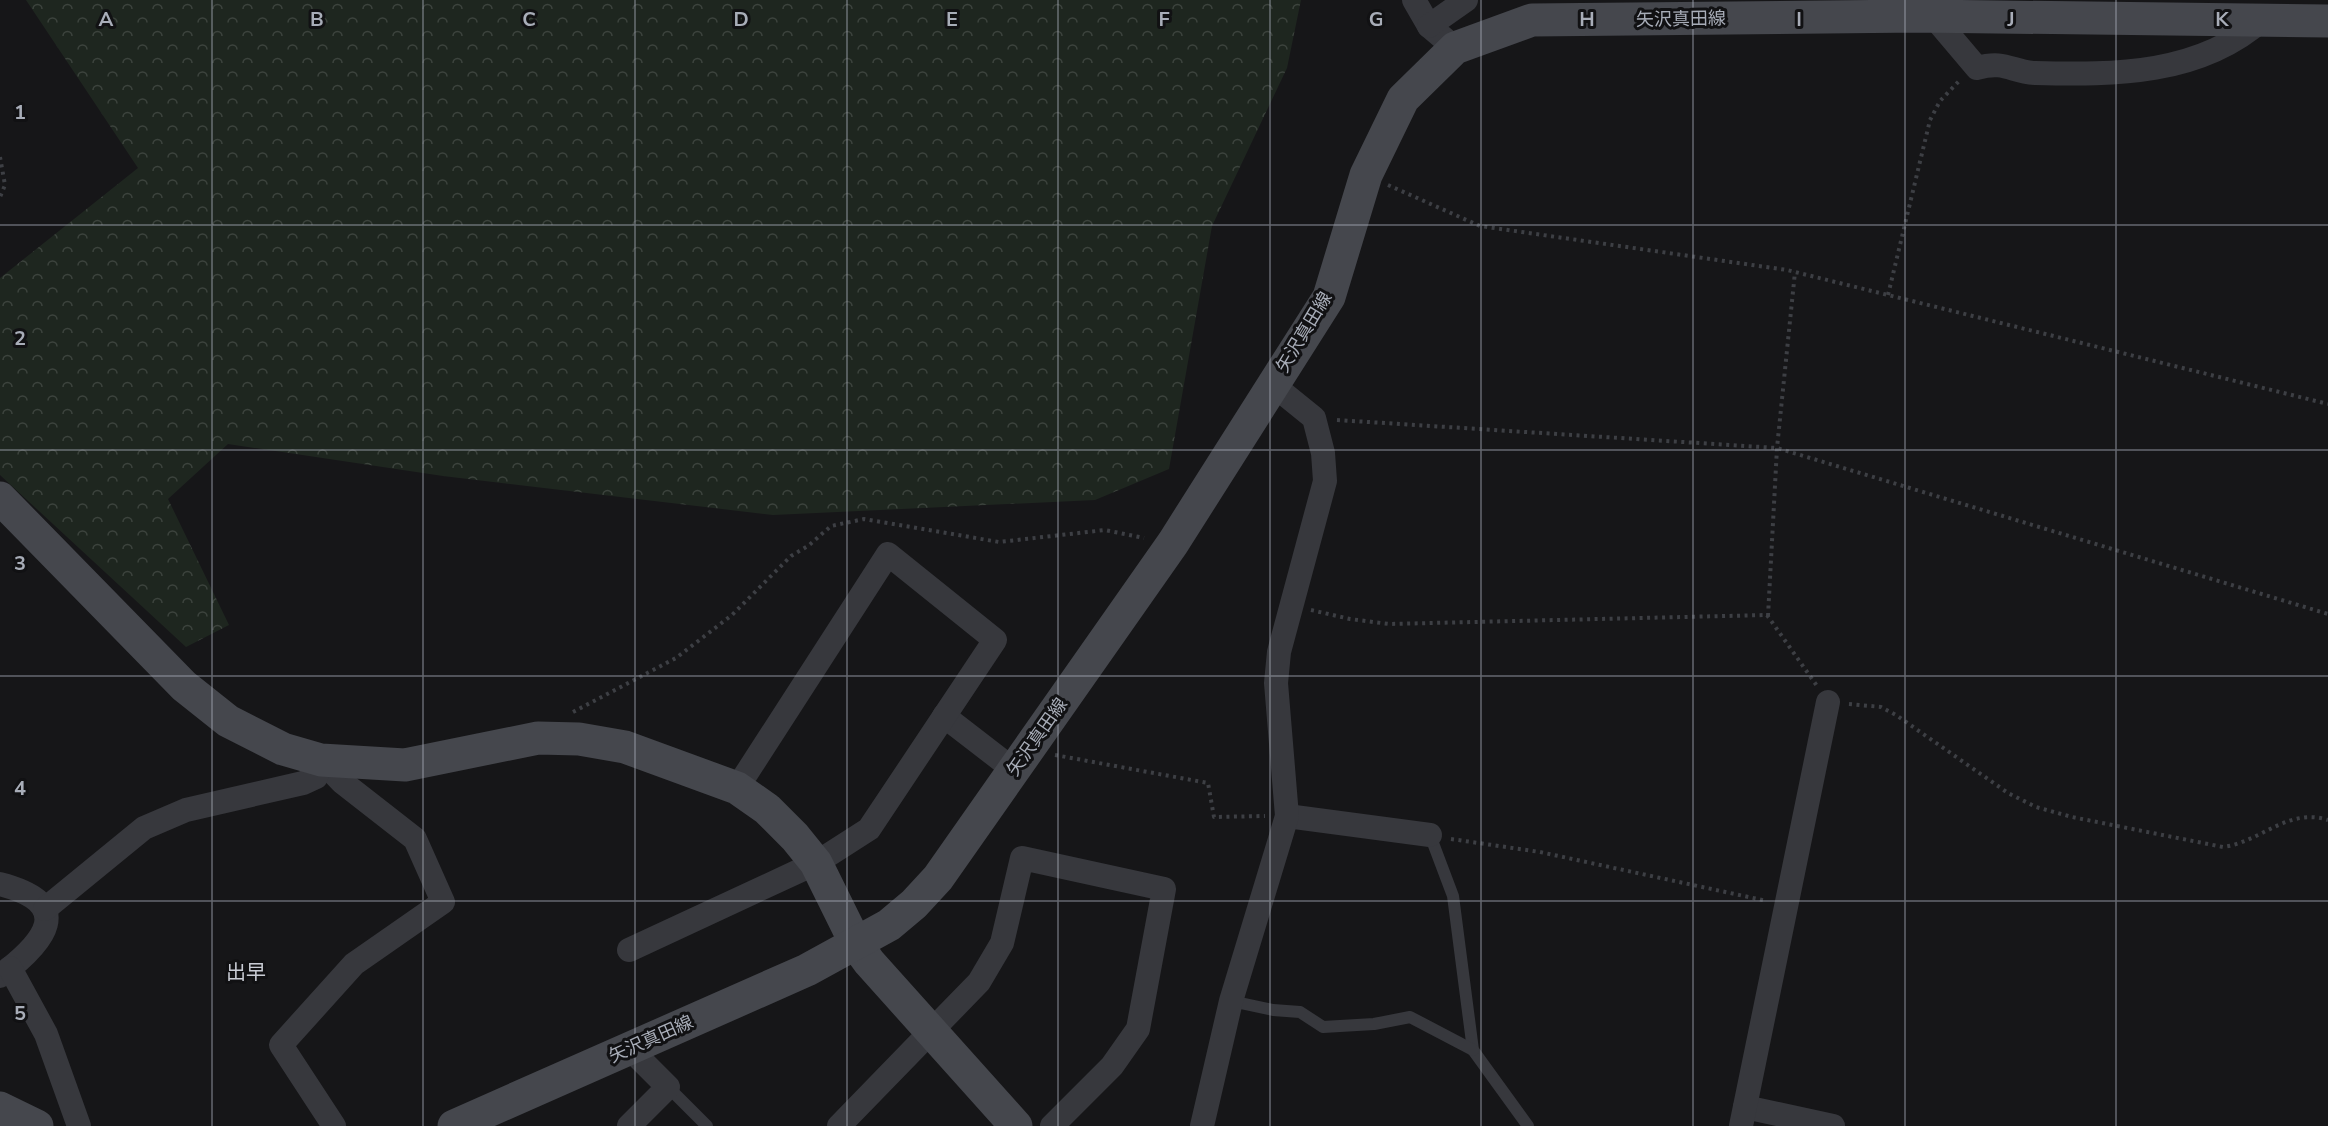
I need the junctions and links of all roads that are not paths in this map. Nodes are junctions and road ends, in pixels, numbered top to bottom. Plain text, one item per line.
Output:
1 (1414, 0) edge
2 (1466, 0) edge
3 (1923, 10) edge
4 (2263, 19) junction
5 (2328, 21) edge
6 (1429, 26) junction
7 (1455, 48) junction
8 (1272, 384) junction
9 (0, 498) edge
10 (1828, 702) dead end
11 (944, 716) junction
12 (321, 760) junction
13 (1020, 760) junction
14 (737, 788) junction
15 (1287, 816) junction
16 (1430, 836) joint
17 (816, 863) junction
18 (0, 884) edge
19 (45, 909) junction
20 (856, 944) junction
21 (629, 950) dead end
22 (5, 972) edge
23 (1231, 1001) junction
24 (931, 1032) junction
25 (630, 1049) junction
26 (1473, 1050) junction
27 (668, 1087) junction
28 (0, 1108) edge
29 (1743, 1117) edge
30 (37, 1126) edge
31 (80, 1126) edge
32 (334, 1126) edge
33 (454, 1126) edge
34 (629, 1126) edge
35 (707, 1126) edge
36 (839, 1126) edge
37 (1016, 1126) edge
38 (1052, 1126) edge
39 (1202, 1126) edge
40 (1528, 1126) edge
41 (1833, 1126) edge

1 - 6 street
2 - 6 street
3 - 4 main road, 矢沢真田線
3 - 4 street
3 - 7 main road, 矢沢真田線
4 - 5 main road, 矢沢真田線
6 - 7 street
7 - 8 main road, 矢沢真田線
8 - 13 main road, 矢沢真田線
8 - 15 street
9 - 12 main road
10 - 29 street
11 - 13 street
11 - 14 street
11 - 17 street
12 - 14 main road
12 - 19 street
12 - 32 street
13 - 20 main road, 矢沢真田線
14 - 17 main road
15 - 16 street
15 - 23 street
16 - 26 lane
17 - 20 main road
17 - 21 street
18 - 19 street
19 - 22 street
20 - 24 main road
20 - 25 main road, 矢沢真田線
22 - 31 street
23 - 26 lane
23 - 39 street
24 - 36 street
24 - 37 main road
24 - 38 street
25 - 27 street
25 - 33 main road, 矢沢真田線
26 - 40 lane
27 - 34 street
27 - 35 lane
28 - 30 main road
29 - 41 street

